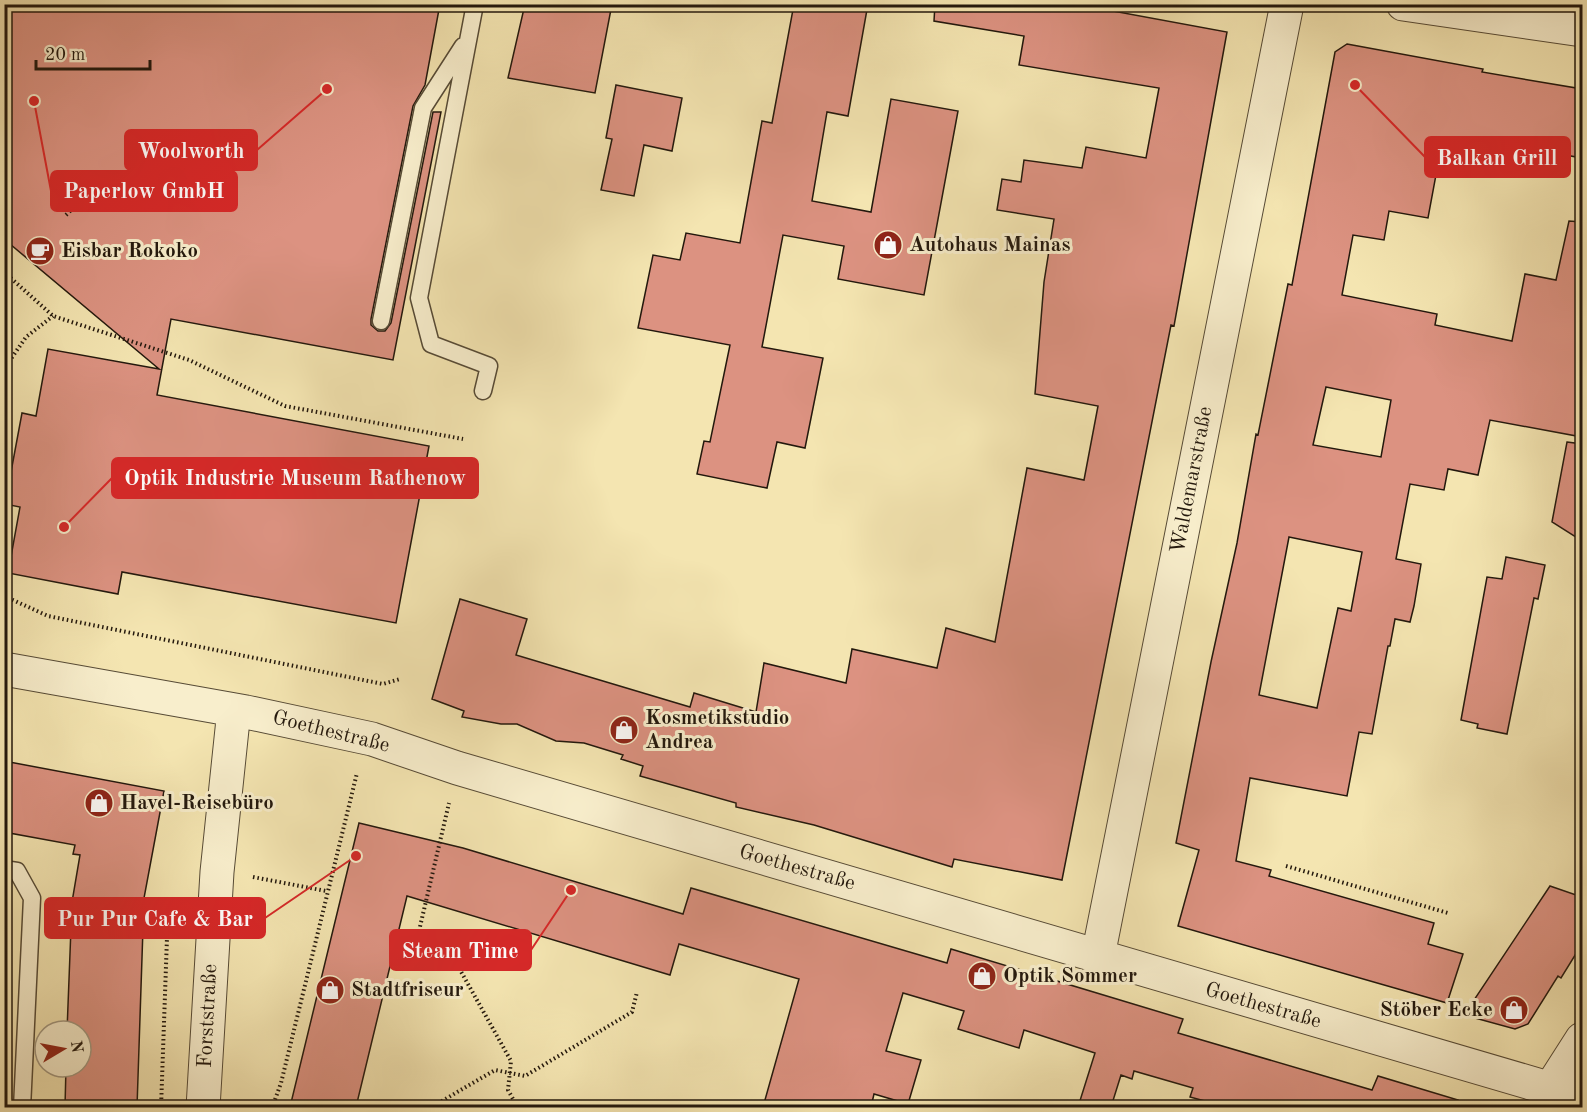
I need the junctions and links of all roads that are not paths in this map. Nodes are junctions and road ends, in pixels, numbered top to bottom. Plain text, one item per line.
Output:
1 (475, 4) edge
2 (1287, 4) edge
3 (1403, 4) edge
4 (1582, 30) edge
5 (469, 38) junction
6 (381, 321) dead end
7 (483, 391) dead end
8 (4, 669) edge
9 (234, 710) junction
10 (4, 869) edge
11 (1098, 956) junction
12 (1582, 1039) edge
13 (1550, 1089) junction
14 (1582, 1098) edge
15 (22, 1107) edge
16 (203, 1107) edge

1 - 5 lane
2 - 11 street, Waldemarstraße
3 - 4 street
5 - 6 lane
5 - 7 lane
8 - 9 street, Goethestraße
9 - 11 street, Goethestraße
9 - 16 street, Forststraße
10 - 15 lane
11 - 13 street, Goethestraße
12 - 13 street
13 - 14 street, Goethestraße

